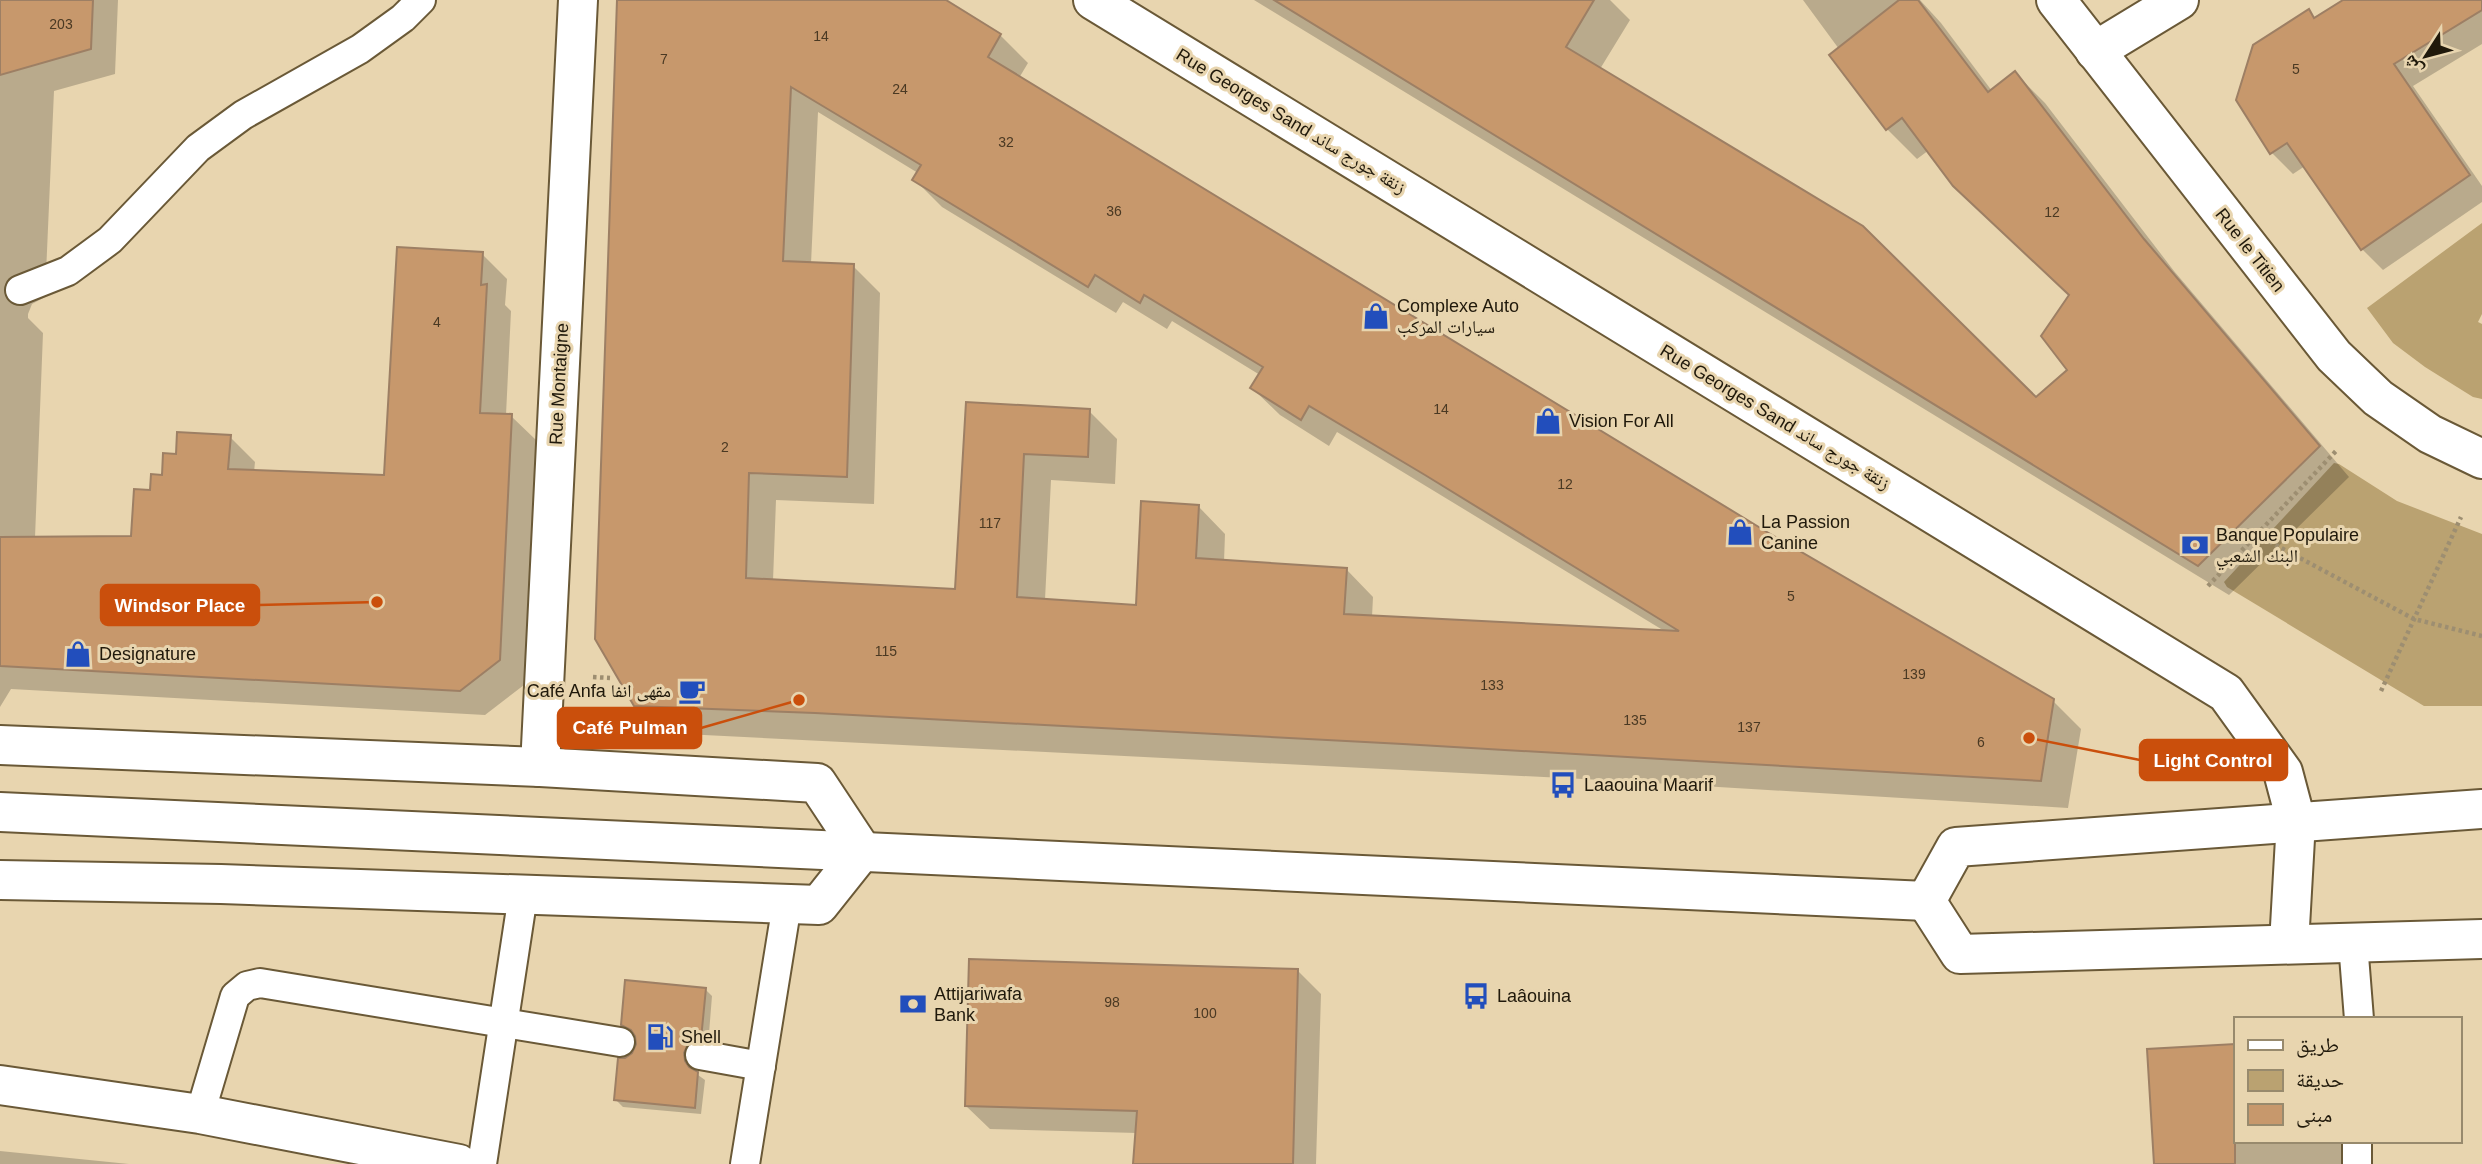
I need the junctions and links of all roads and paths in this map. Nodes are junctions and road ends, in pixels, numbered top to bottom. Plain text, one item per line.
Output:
1 (421, 0) edge
2 (578, 0) edge
3 (1093, 0) edge
4 (2056, 0) edge
5 (2179, 0) edge
6 (2095, 51) junction
7 (20, 290) dead end
8 (2336, 451) dead end
9 (2482, 459) edge
10 (2461, 517) dead end
11 (2257, 535) junction
12 (2208, 586) dead end
13 (2414, 619) junction
14 (2482, 636) edge
15 (584, 677) dead end
16 (610, 678) dead end
17 (2381, 691) dead end
18 (0, 745) edge
19 (540, 768) junction
20 (2482, 809) edge
21 (0, 812) edge
22 (2296, 821) junction
23 (862, 851) junction
24 (0, 880) edge
25 (523, 895) junction
26 (1926, 901) junction
27 (787, 904) junction
28 (2482, 939) edge
29 (2353, 943) junction
30 (2289, 944) junction
31 (2359, 1017) edge
32 (503, 1022) junction
33 (620, 1042) dead end
34 (700, 1055) dead end
35 (761, 1066) junction
36 (0, 1085) edge
37 (200, 1114) junction
38 (2357, 1143) edge
39 (460, 1164) edge
40 (482, 1164) edge
41 (745, 1164) edge
42 (2357, 1164) edge

1 - 7 lane
2 - 19 main road, Rue Montaigne
3 - 22 main road, Rue Georges Sand زنقة جورج ساند
4 - 6 main road, Rue le Titien
5 - 6 main road
6 - 9 main road, Rue le Titien
8 - 11 path
10 - 13 path
11 - 12 path
11 - 13 path
13 - 14 path
13 - 17 path
15 - 16 path
18 - 19 main road
19 - 23 main road
20 - 22 main road
21 - 23 main road
22 - 26 main road
22 - 30 main road, Rue Georges Sand زنقة جورج ساند
23 - 26 main road
23 - 27 main road
24 - 25 main road
25 - 27 main road
25 - 32 lane
26 - 30 main road
27 - 35 lane
28 - 29 main road
29 - 30 main road
29 - 31 lane
32 - 33 lane
32 - 37 lane
32 - 40 lane
34 - 35 lane
35 - 41 lane
36 - 37 main road
37 - 39 main road
38 - 42 lane

